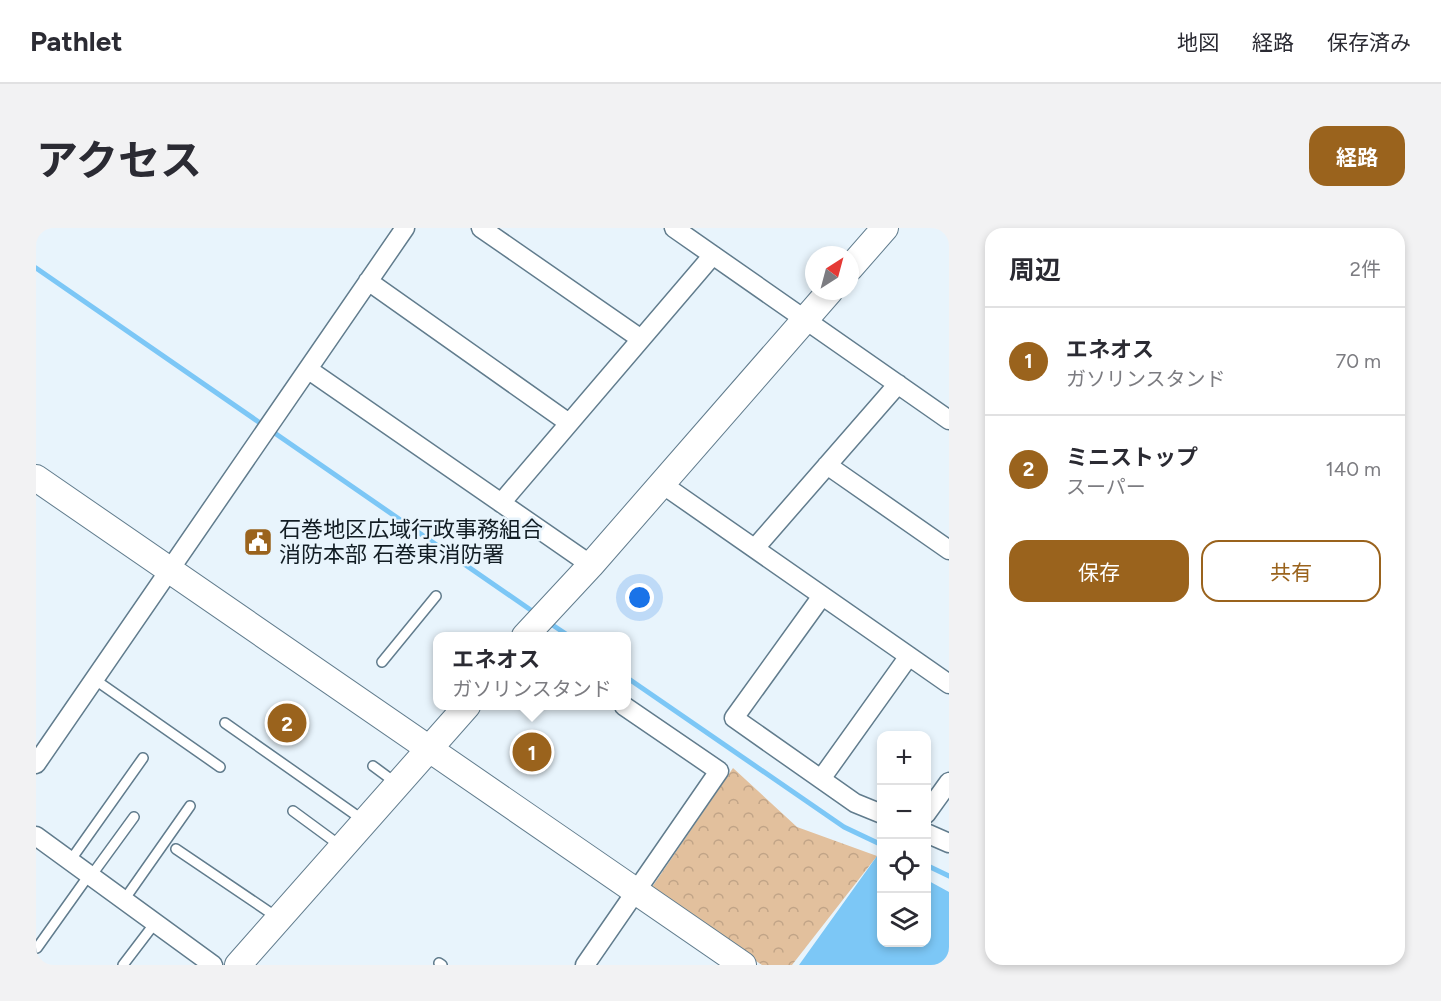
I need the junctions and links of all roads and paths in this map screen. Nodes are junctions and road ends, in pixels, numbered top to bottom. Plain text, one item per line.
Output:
1 (405, 228) edge
2 (481, 228) edge
3 (674, 228) edge
4 (885, 228) edge
5 (713, 255) junction
6 (859, 258) edge
7 (368, 281) junction
8 (822, 300) edge
9 (806, 319) junction
10 (641, 339) junction
11 (309, 370) junction
12 (898, 384) junction
13 (949, 420) edge
14 (569, 423) junction
15 (827, 465) junction
16 (36, 478) edge
17 (662, 484) junction
18 (501, 503) junction
19 (755, 548) junction
20 (949, 550) edge
21 (591, 565) junction
22 (168, 570) junction
23 (436, 596) dead end
24 (822, 596) junction
25 (536, 624) edge
26 (909, 656) junction
27 (382, 662) dead end
28 (94, 679) junction
29 (949, 684) edge
30 (462, 710) edge
31 (631, 710) edge
32 (225, 723) dead end
33 (429, 750) junction
34 (143, 758) dead end
35 (36, 764) edge
36 (373, 766) dead end
37 (220, 767) dead end
38 (820, 779) junction
39 (949, 782) edge
40 (398, 784) junction
41 (190, 806) dead end
42 (931, 808) edge
43 (293, 812) dead end
44 (877, 812) edge
45 (134, 817) dead end
46 (365, 821) junction
47 (931, 835) edge
48 (36, 836) edge
49 (949, 843) edge
50 (343, 847) junction
51 (176, 849) dead end
52 (70, 861) junction
53 (90, 875) junction
54 (637, 891) junction
55 (124, 900) junction
56 (279, 919) junction
57 (155, 922) junction
58 (37, 948) edge
59 (123, 965) edge
60 (213, 965) edge
61 (238, 965) edge
62 (585, 965) edge
63 (742, 965) edge

1 - 7 street
2 - 10 street
3 - 5 street
4 - 6 street
5 - 9 street
5 - 10 street
7 - 11 street
7 - 14 street
8 - 9 street
9 - 12 street
9 - 17 street
10 - 14 street
11 - 18 street
11 - 22 street
12 - 13 street
12 - 15 street
14 - 18 street
15 - 19 street
15 - 20 street
16 - 22 street
17 - 19 street
17 - 21 street
18 - 21 street
19 - 24 street
21 - 25 street
22 - 28 street
22 - 33 street
23 - 27 lane
24 - 26 street
24 - 38 street
26 - 29 street
26 - 38 street
28 - 35 street
28 - 37 lane
30 - 33 street
31 - 54 street
32 - 46 lane
33 - 40 street
33 - 54 street
34 - 52 lane
36 - 40 lane
38 - 44 street
39 - 42 street
40 - 46 street
41 - 55 lane
43 - 50 lane
45 - 53 lane
46 - 50 street
47 - 49 street
48 - 52 street
50 - 56 street
51 - 56 lane
52 - 53 street
53 - 55 street
53 - 58 lane
54 - 62 street
54 - 63 street
55 - 57 street
56 - 61 street
57 - 59 lane
57 - 60 street

